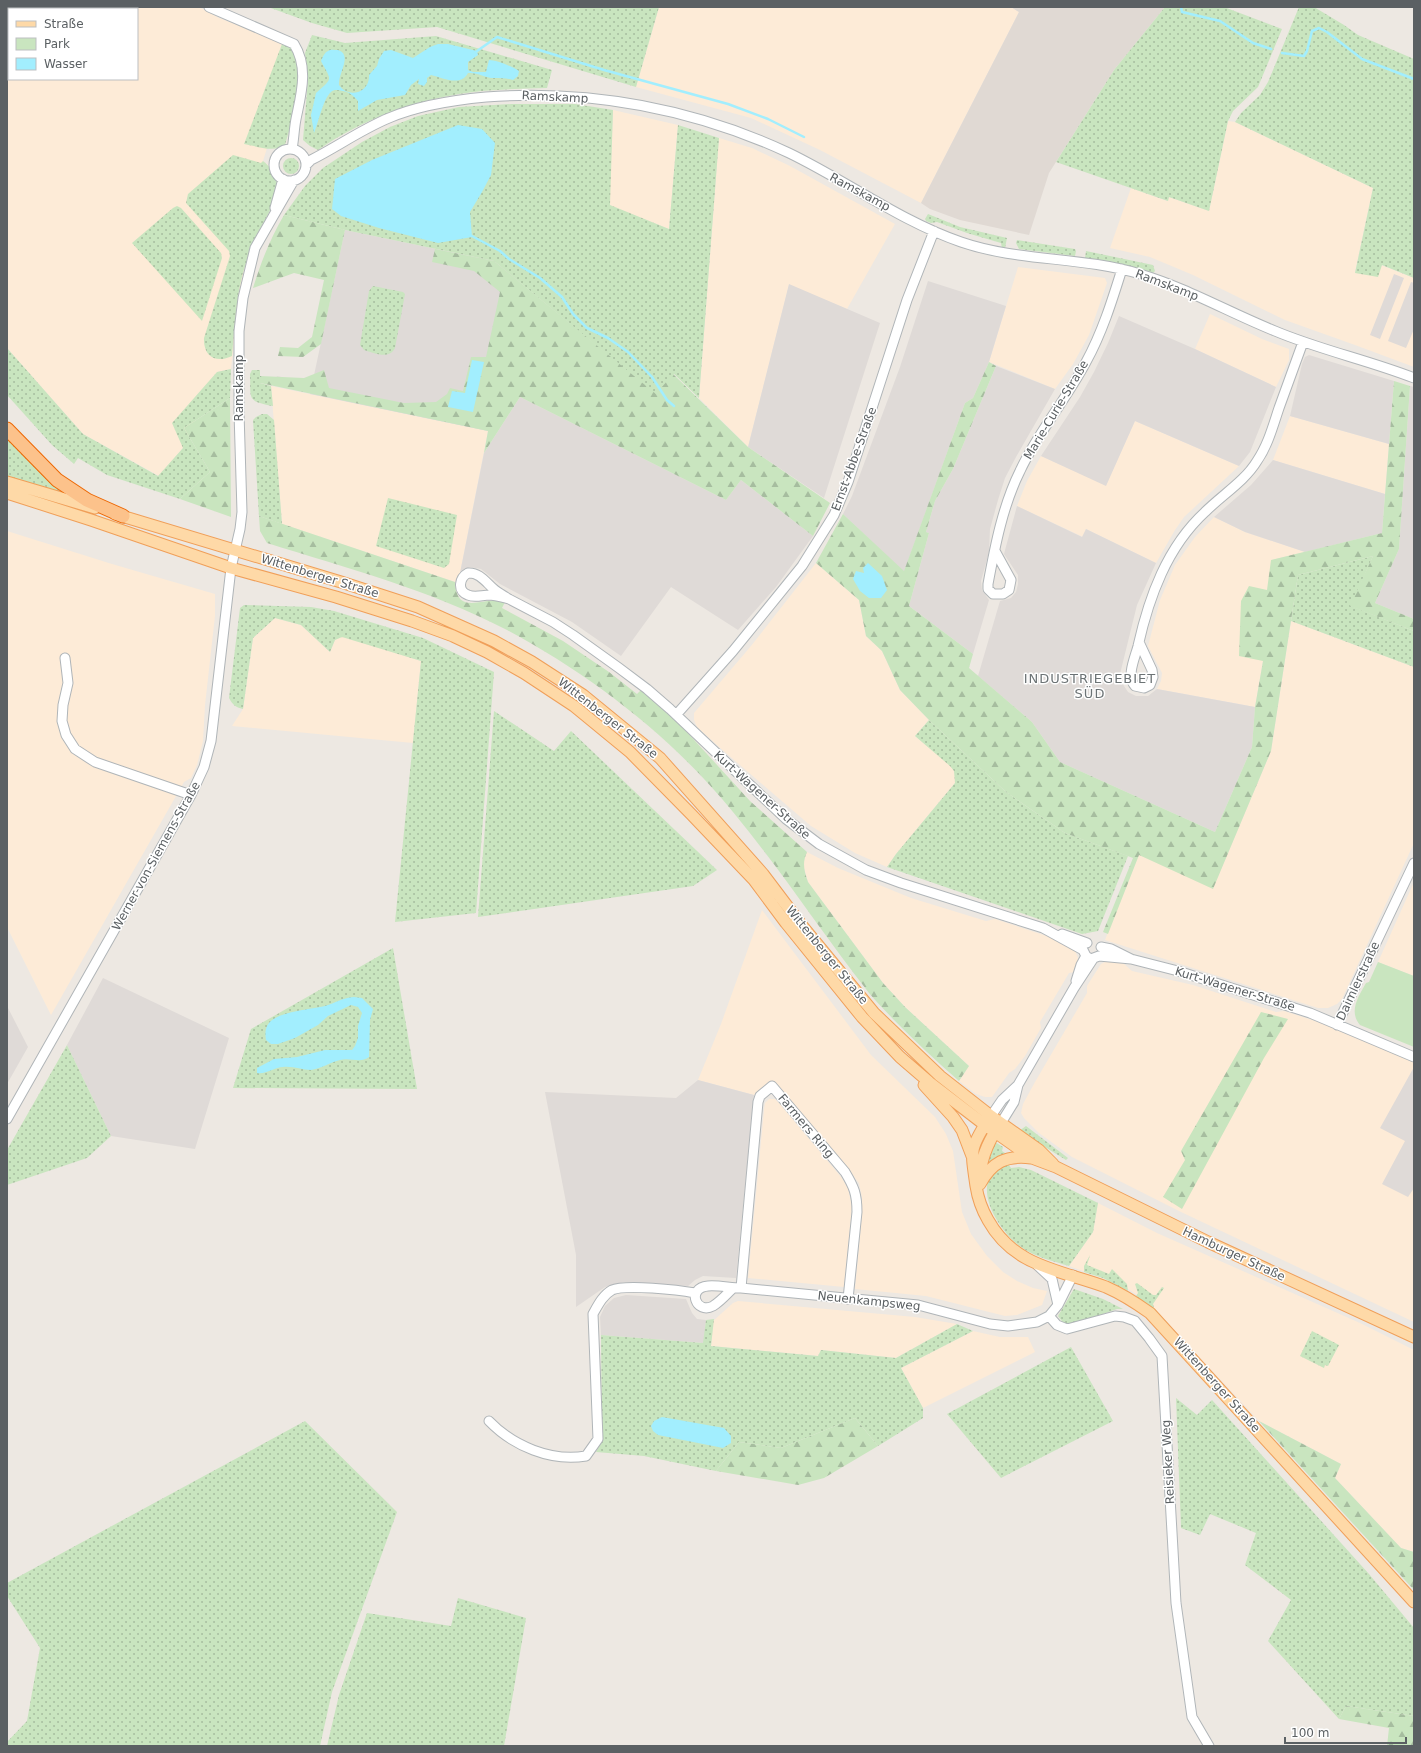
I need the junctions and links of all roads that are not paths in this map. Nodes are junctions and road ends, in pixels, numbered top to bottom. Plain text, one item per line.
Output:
1 (209, 7) edge
2 (292, 150) junction
3 (306, 165) junction
4 (283, 179) junction
5 (294, 180) junction
6 (274, 214) junction
7 (934, 231) junction
8 (1122, 269) junction
9 (1303, 342) junction
10 (1414, 378) edge
11 (7, 428) edge
12 (7, 482) edge
13 (7, 493) edge
14 (123, 516) junction
15 (235, 550) junction
16 (995, 551) dead end
17 (230, 568) junction
18 (509, 599) junction
19 (1139, 642) dead end
20 (66, 658) dead end
21 (676, 715) junction
22 (191, 795) junction
23 (1414, 863) edge
24 (1091, 952) junction
25 (1337, 1025) junction
26 (900, 1057) junction
27 (1414, 1057) edge
28 (1018, 1085) junction
29 (7, 1119) edge
30 (988, 1121) junction
31 (998, 1128) junction
32 (972, 1156) junction
33 (1032, 1158) junction
34 (1056, 1167) junction
35 (980, 1184) junction
36 (987, 1218) junction
37 (1036, 1264) junction
38 (1073, 1275) junction
39 (737, 1288) junction
40 (695, 1293) junction
41 (848, 1299) junction
42 (1058, 1305) junction
43 (1049, 1316) junction
44 (1414, 1337) edge
45 (489, 1421) dead end
46 (1414, 1602) edge
47 (1209, 1746) edge

1 - 2 street
2 - 3 street
2 - 4 street
3 - 5 street, Ramskamp
3 - 7 street, Ramskamp
4 - 5 street
4 - 6 street, Ramskamp
5 - 6 street, Ramskamp
6 - 15 street, Ramskamp
7 - 8 street, Ramskamp
7 - 21 street, Ernst-Abbe-Straße
8 - 9 street, Ramskamp
8 - 16 street, Marie-Curie-Straße
9 - 10 street, Ramskamp
9 - 19 street
11 - 14 highway
12 - 14 main road, Wittenberger Straße
13 - 17 main road, Wittenberger Straße
14 - 15 main road, Wittenberger Straße
15 - 17 street, Ramskamp
15 - 30 main road, Wittenberger Straße
17 - 22 street, Werner-von-Siemens-Straße
17 - 26 main road, Wittenberger Straße
18 - 18 street, Kurt-Wagener-Straße
18 - 21 street, Kurt-Wagener-Straße
20 - 22 street
21 - 24 street, Kurt-Wagener-Straße
22 - 29 street, Werner-von-Siemens-Straße
23 - 25 street, Daimlerstraße
24 - 25 street, Kurt-Wagener-Straße
24 - 28 street
25 - 27 street, Daimlerstraße
26 - 30 main road, Wittenberger Straße
26 - 32 main road
28 - 30 street
28 - 31 street
30 - 31 main road, Wittenberger Straße
30 - 32 main road, Wittenberger Straße
31 - 33 main road, Hamburger Straße
31 - 34 main road, Hamburger Straße
31 - 35 main road, Wittenberger Straße
32 - 36 main road, Wittenberger Straße
33 - 34 main road, Hamburger Straße
33 - 35 main road
34 - 44 main road, Hamburger Straße
35 - 36 main road, Wittenberger Straße
36 - 37 main road, Wittenberger Straße
37 - 38 main road, Wittenberger Straße
37 - 42 street
38 - 42 street
38 - 46 main road, Wittenberger Straße
39 - 40 street, Neuenkampsweg
39 - 40 street
39 - 41 street, Neuenkampsweg
39 - 41 street, Farmers Ring
40 - 45 street, Neuenkampsweg
41 - 43 street, Neuenkampsweg
42 - 43 street
43 - 47 street, Reisieker Weg

